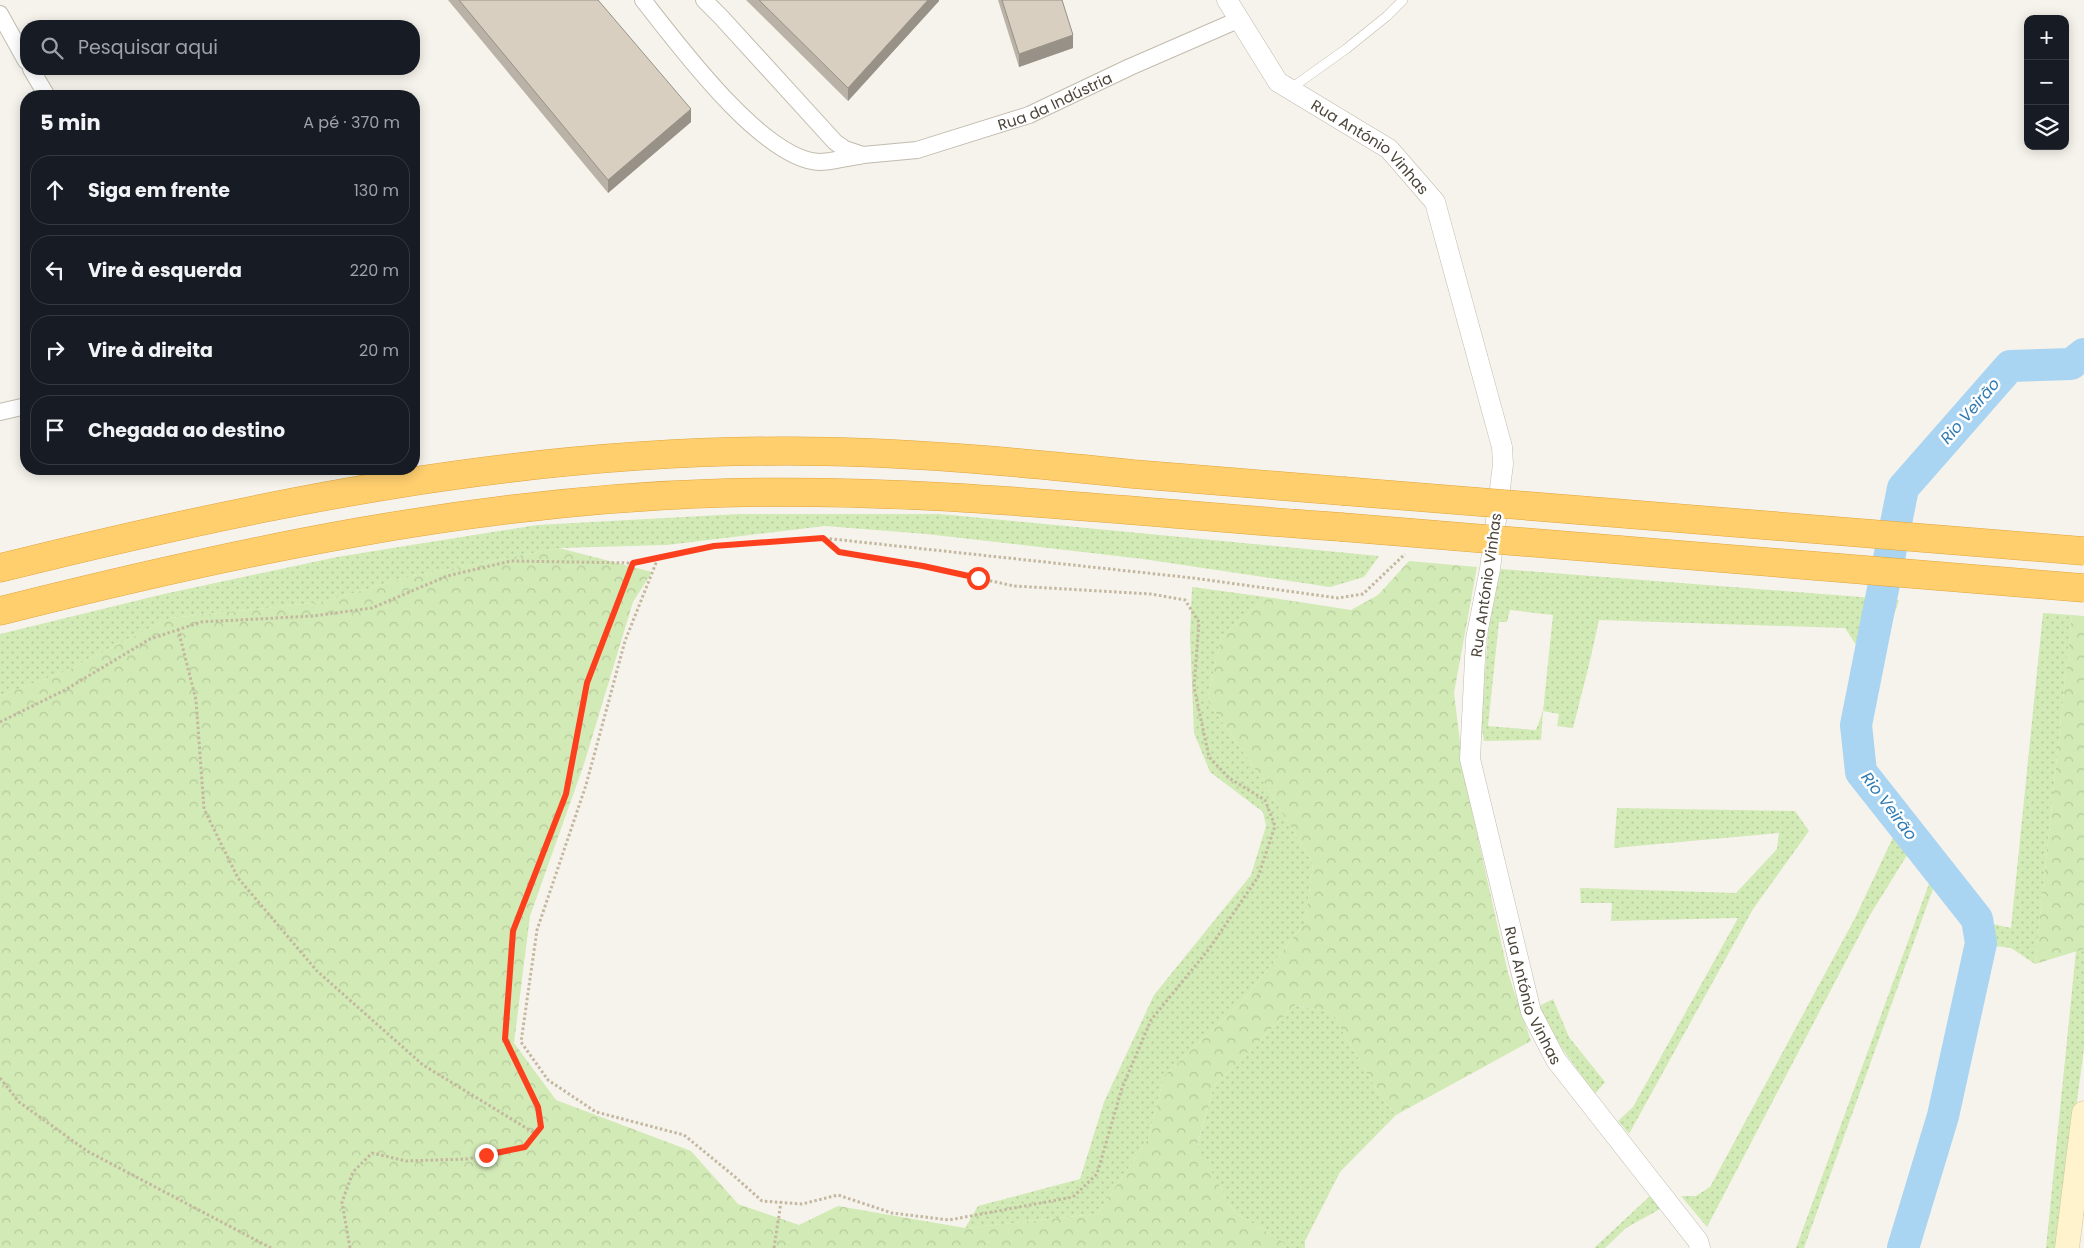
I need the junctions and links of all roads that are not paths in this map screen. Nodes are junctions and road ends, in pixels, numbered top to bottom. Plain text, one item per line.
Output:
1 (643, 0) edge
2 (704, 0) edge
3 (1227, 0) edge
4 (1403, 0) edge
5 (0, 14) edge
6 (1238, 20) junction
7 (20, 50) edge
8 (35, 75) edge
9 (1290, 89) junction
10 (43, 90) edge
11 (863, 155) junction
12 (20, 407) edge
13 (0, 412) edge
14 (2084, 551) edge
15 (0, 568) edge
16 (2084, 588) edge
17 (0, 611) edge
18 (2084, 1113) edge
19 (1700, 1248) edge
20 (2067, 1248) edge

1 - 11 street, Rua da Indústria
2 - 11 street, Rua da Indústria
3 - 6 street, Rua António Vinhas
4 - 9 lane
5 - 7 street
6 - 9 street, Rua António Vinhas
6 - 11 street, Rua da Indústria
8 - 10 street
9 - 19 street, Rua António Vinhas
12 - 13 street
14 - 15 highway, bridge
16 - 17 highway, bridge
18 - 20 main road

